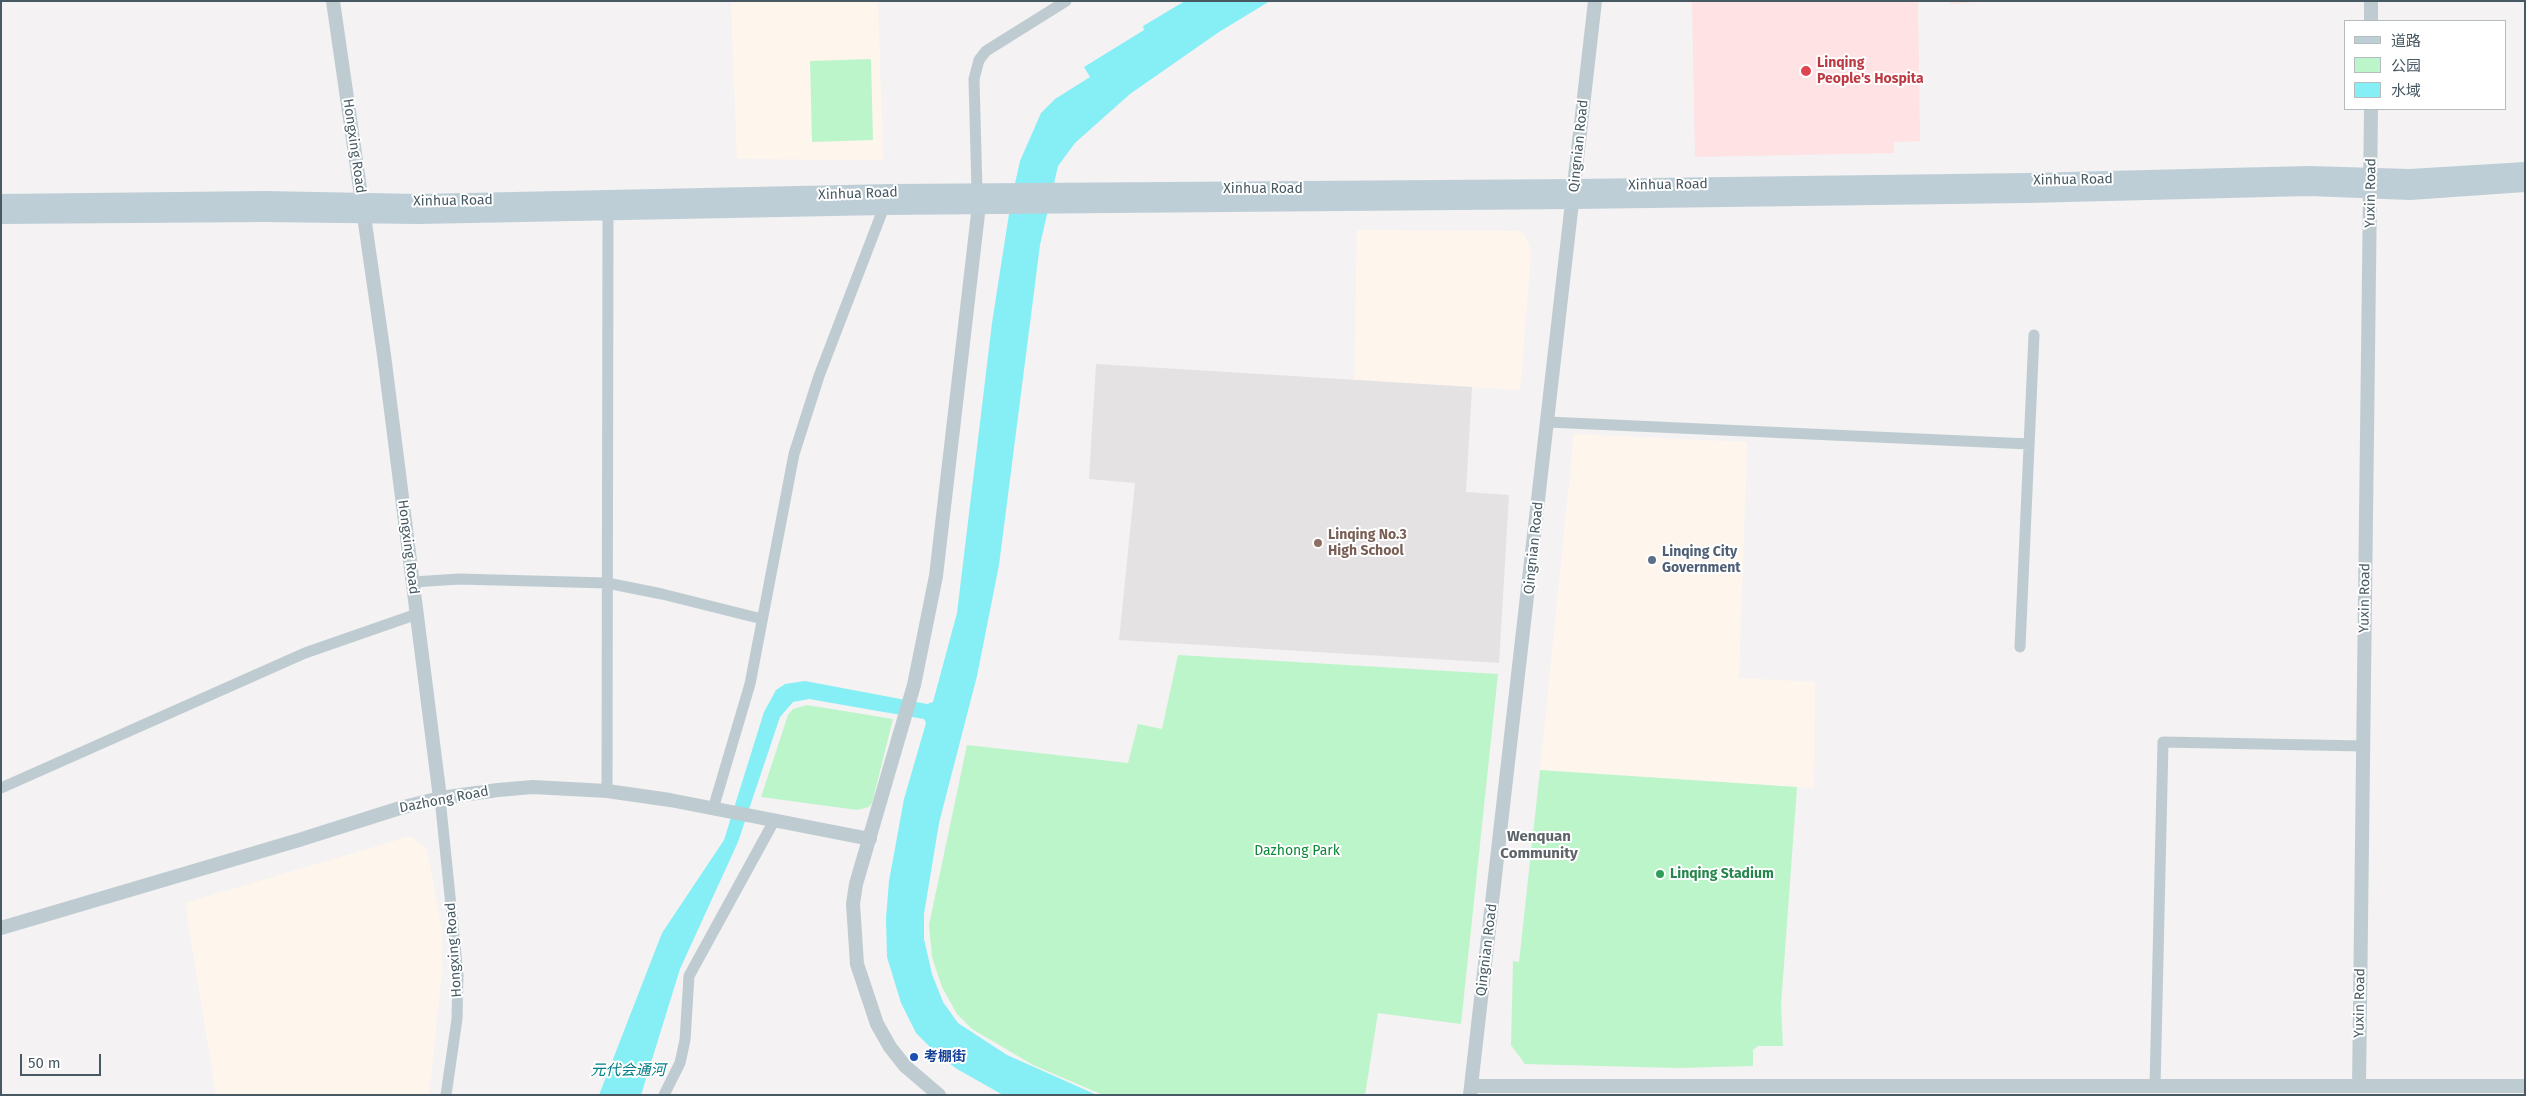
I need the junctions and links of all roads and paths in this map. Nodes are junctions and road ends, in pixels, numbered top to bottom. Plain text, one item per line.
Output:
1 (333, 1) edge
2 (1066, 1) edge
3 (1596, 1) edge
4 (2371, 1) edge
5 (2371, 20) edge
6 (2371, 110) edge
7 (2525, 170) edge
8 (2372, 183) junction
9 (2525, 184) edge
10 (1574, 194) junction
11 (986, 198) junction
12 (1, 202) edge
13 (884, 207) junction
14 (363, 208) junction
15 (608, 214) junction
16 (1, 216) edge
17 (2034, 335) dead end
18 (1548, 422) junction
19 (2028, 444) junction
20 (413, 582) junction
21 (607, 583) junction
22 (417, 614) junction
23 (762, 619) junction
24 (2020, 646) dead end
25 (2363, 746) junction
26 (1, 788) edge
27 (607, 791) junction
28 (440, 798) junction
29 (714, 809) junction
30 (774, 821) junction
31 (870, 839) junction
32 (1, 928) edge
33 (2359, 1086) junction
34 (2525, 1086) edge
35 (2155, 1087) junction
36 (1471, 1090) edge
37 (2430, 1090) edge
38 (446, 1095) edge
39 (664, 1095) edge
40 (939, 1095) edge

1 - 14 street, Hongxing Road
2 - 11 street
3 - 10 street, Qingnian Road
4 - 5 street
6 - 8 street, Yuxin Road
7 - 8 main road, Xinhua Road
8 - 9 main road, Xinhua Road
8 - 10 main road, Xinhua Road
8 - 25 street, Yuxin Road
10 - 11 main road, Xinhua Road
10 - 18 street, Qingnian Road
11 - 13 main road, Xinhua Road
11 - 14 main road, Xinhua Road
11 - 31 street
12 - 14 main road, Xinhua Road
13 - 15 main road, Xinhua Road
13 - 23 street
14 - 15 main road, Xinhua Road
14 - 16 main road, Xinhua Road
14 - 20 street, Hongxing Road
15 - 21 street
17 - 19 street
18 - 19 street
18 - 36 street, Qingnian Road
19 - 24 street
20 - 21 street
20 - 22 street, Hongxing Road
21 - 23 street
21 - 27 street
22 - 26 street
22 - 28 street, Hongxing Road
23 - 29 street
25 - 33 street, Yuxin Road
25 - 35 street
27 - 28 street, Dazhong Road
27 - 29 street, Dazhong Road
28 - 32 street, Dazhong Road
28 - 38 street, Hongxing Road
29 - 30 street, Dazhong Road
30 - 31 street, Dazhong Road
30 - 39 street
31 - 40 street
33 - 35 street
33 - 37 street
34 - 37 street
35 - 36 street

